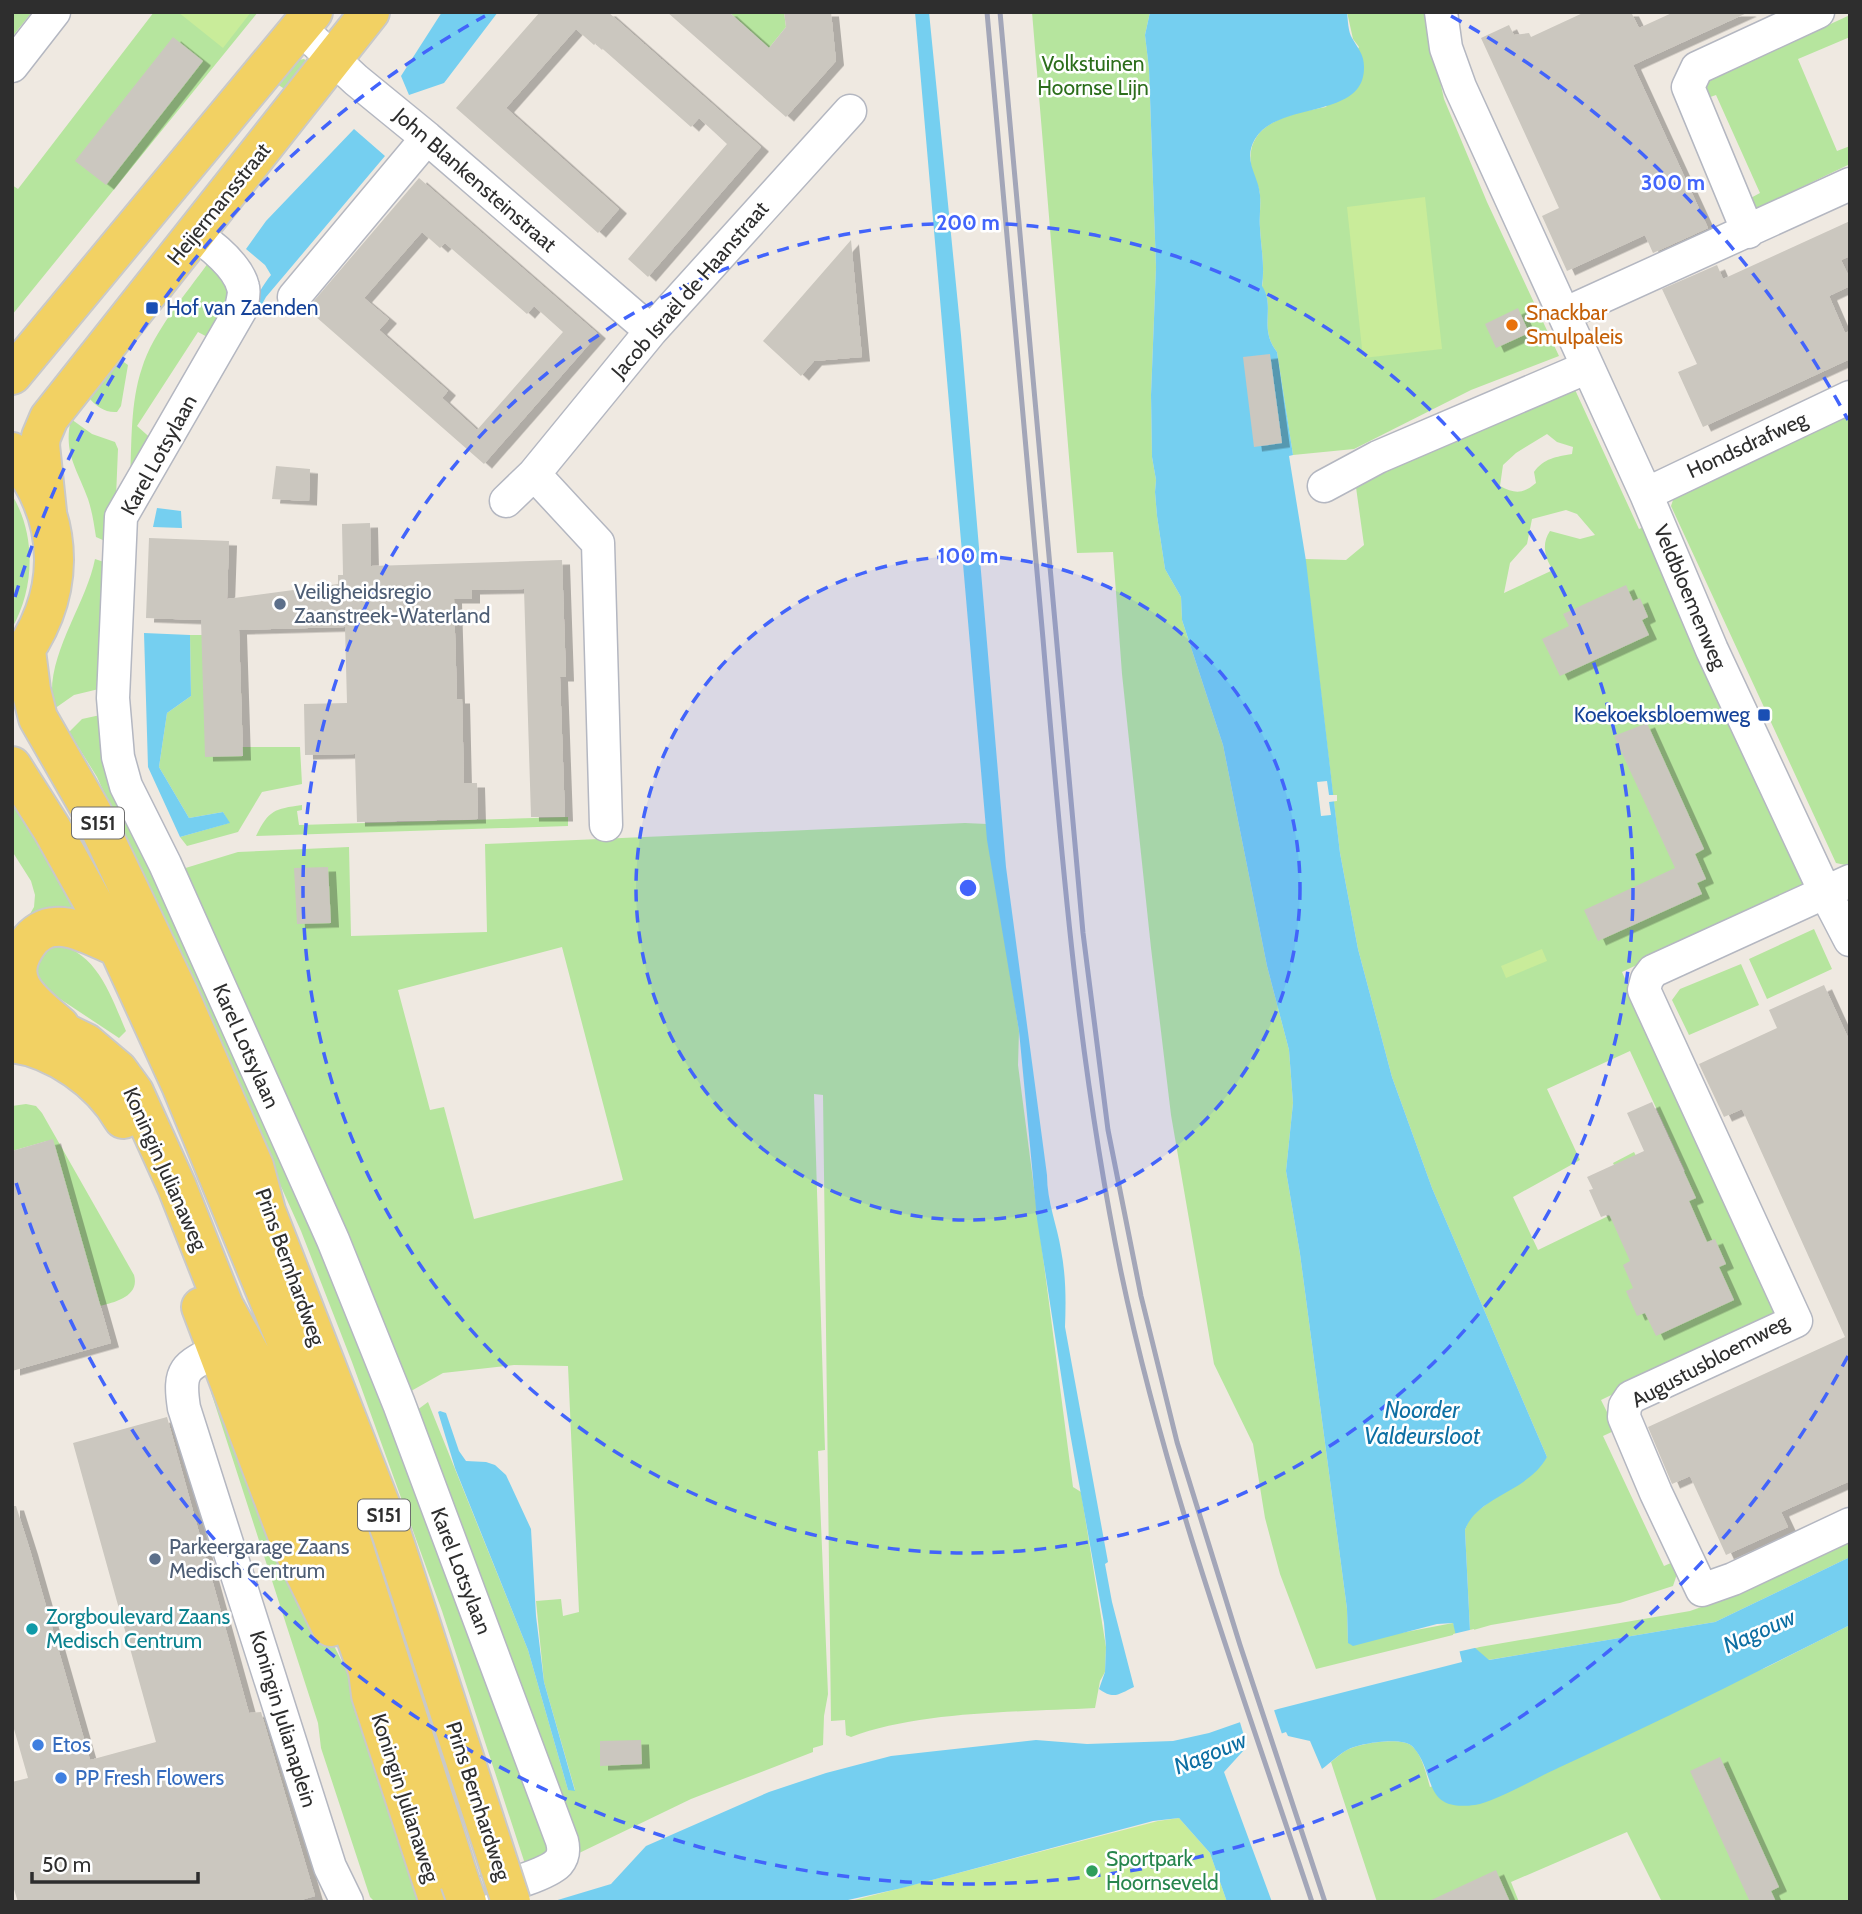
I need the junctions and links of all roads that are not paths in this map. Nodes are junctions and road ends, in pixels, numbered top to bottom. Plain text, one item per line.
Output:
1 (54, 12) edge
2 (370, 12) edge
3 (1441, 12) edge
4 (1818, 12) edge
5 (306, 20) edge
6 (332, 58) junction
7 (12, 66) edge
8 (850, 111) dead end
9 (427, 138) junction
10 (1850, 184) edge
11 (1748, 232) junction
12 (195, 233) junction
13 (293, 297) dead end
14 (1564, 314) junction
15 (651, 331) junction
16 (1588, 367) junction
17 (12, 375) edge
18 (1850, 397) edge
19 (12, 453) edge
20 (534, 474) junction
21 (1324, 486) dead end
22 (1646, 494) junction
23 (506, 501) dead end
24 (47, 512) junction
25 (19, 660) edge
26 (12, 766) edge
27 (606, 825) dead end
28 (1837, 886) edge
29 (1850, 940) edge
30 (117, 947) junction
31 (12, 1015) edge
32 (66, 1032) junction
33 (12, 1043) edge
34 (231, 1345) junction
35 (1850, 1524) edge
36 (546, 1871) junction
37 (576, 1877) dead end
38 (506, 1885) edge
39 (451, 1895) edge
40 (347, 1902) edge

1 - 7 street
2 - 6 main road, Heijermansstraat
3 - 14 street, Veldbloemenweg
4 - 11 street
5 - 6 street, John Blankensteinstraat
5 - 17 main road
6 - 9 street, John Blankensteinstraat
6 - 12 main road, Heijermansstraat
8 - 15 street, Jacob Israël de Haanstraat
9 - 13 street
9 - 15 street, John Blankensteinstraat
10 - 11 street
11 - 14 street
12 - 24 main road, Heijermansstraat
12 - 36 street, Karel Lotsylaan
14 - 16 street, Veldbloemenweg
15 - 20 street, Jacob Israël de Haanstraat
16 - 21 street
16 - 22 street, Veldbloemenweg
18 - 22 street, Hondsdrafweg
19 - 24 main road, S151
20 - 23 street, Jacob Israël de Haanstraat
20 - 27 street
22 - 28 street, Veldbloemenweg
24 - 25 main road, S151
25 - 38 main road, Prins Bernhardweg / S151
26 - 30 main road, Prins Bernhardweg / S151
28 - 29 street, Veldbloemenweg
28 - 35 street, Augustusbloemweg
30 - 32 main road
30 - 39 main road, Prins Bernhardweg / S151
31 - 32 main road, Koningin Julianaweg
32 - 34 main road, Koningin Julianaweg
33 - 34 main road, Koningin Julianaweg
34 - 39 main road, Koningin Julianaweg
34 - 40 street, Koningin Julianaplein
36 - 37 street
36 - 39 street

